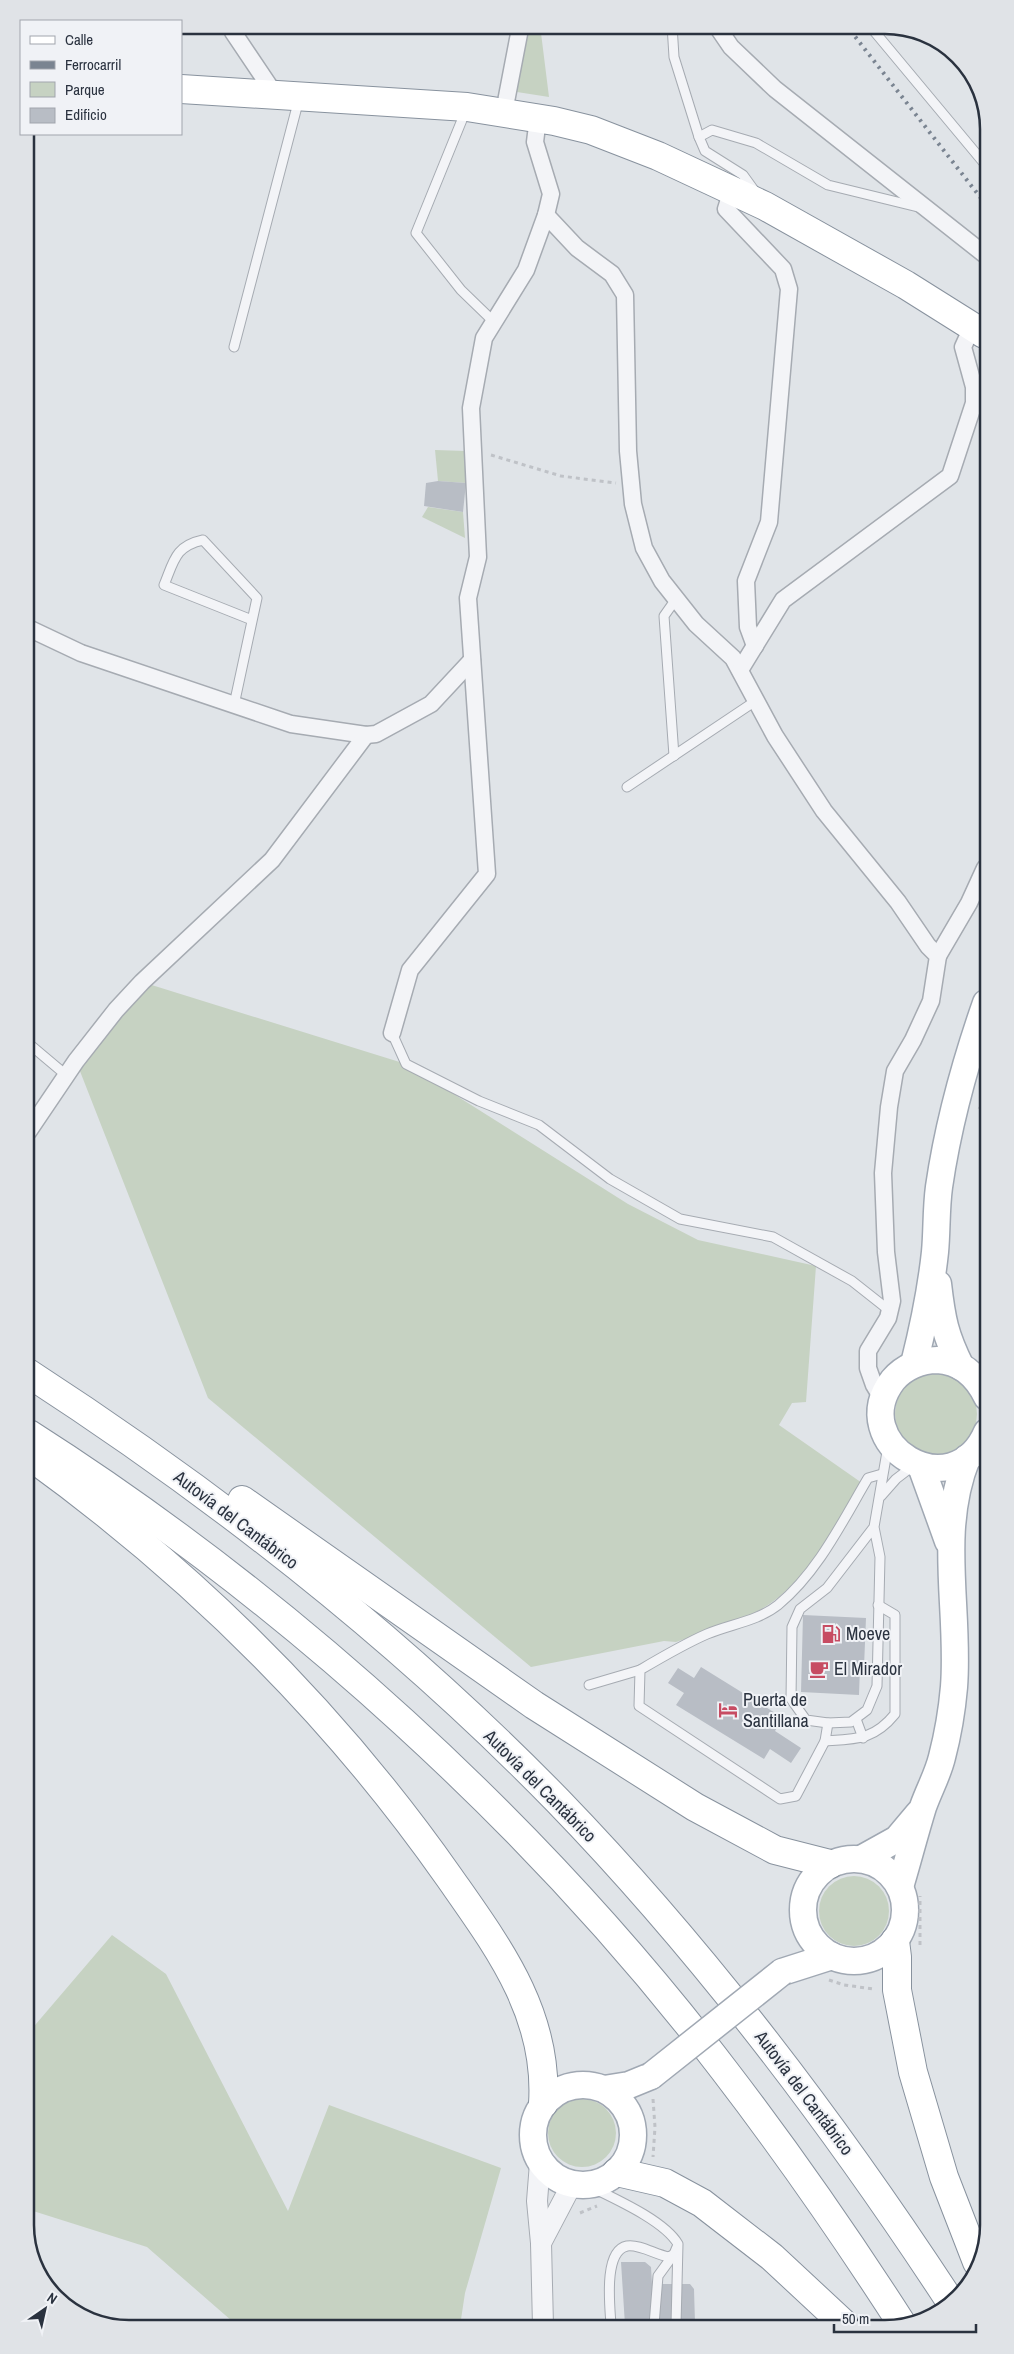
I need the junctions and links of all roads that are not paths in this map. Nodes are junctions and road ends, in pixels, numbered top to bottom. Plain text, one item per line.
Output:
1 (235, 34) edge
2 (520, 34) edge
3 (673, 34) edge
4 (722, 34) edge
5 (876, 34) edge
6 (182, 89) edge
7 (288, 96) junction
8 (467, 107) junction
9 (504, 112) junction
10 (538, 118) junction
11 (699, 137) junction
12 (980, 158) edge
13 (732, 190) junction
14 (765, 206) junction
15 (927, 209) junction
16 (546, 214) junction
17 (980, 251) edge
18 (493, 321) junction
19 (978, 330) edge
20 (234, 347) dead end
21 (676, 599) junction
22 (252, 620) junction
23 (34, 631) edge
24 (755, 646) junction
25 (472, 660) junction
26 (740, 670) junction
27 (757, 700) junction
28 (234, 704) junction
29 (366, 735) junction
30 (674, 756) junction
31 (626, 787) dead end
32 (980, 881) edge
33 (938, 956) junction
34 (980, 1022) edge
35 (392, 1033) joint
36 (34, 1048) edge
37 (66, 1075) junction
38 (34, 1123) edge
39 (935, 1254) junction
40 (890, 1311) junction
41 (34, 1363) edge
42 (914, 1364) junction
43 (961, 1367) junction
44 (34, 1377) edge
45 (980, 1386) edge
46 (883, 1400) junction
47 (34, 1438) edge
48 (889, 1442) junction
49 (980, 1444) edge
50 (967, 1458) junction
51 (34, 1460) edge
52 (919, 1465) junction
53 (882, 1474) junction
54 (881, 1497) junction
55 (874, 1527) junction
56 (950, 1546) junction
57 (878, 1605) junction
58 (640, 1670) junction
59 (588, 1685) dead end
60 (856, 1719) junction
61 (828, 1723) junction
62 (863, 1738) junction
63 (825, 1741) junction
64 (923, 1808) junction
65 (861, 1859) junction
66 (830, 1864) junction
67 (900, 1887) junction
68 (807, 1928) junction
69 (895, 1941) junction
70 (832, 1956) junction
71 (782, 1972) junction
72 (652, 2085) junction
73 (604, 2089) junction
74 (543, 2104) junction
75 (628, 2112) junction
76 (540, 2163) junction
77 (617, 2172) junction
78 (580, 2185) junction
79 (541, 2243) junction
80 (678, 2244) junction
81 (674, 2254) junction
82 (975, 2256) edge
83 (948, 2297) edge
84 (899, 2319) edge
85 (543, 2320) edge
86 (611, 2320) edge
87 (654, 2320) edge
88 (676, 2320) edge
89 (840, 2320) edge

1 - 7 street
2 - 9 street
3 - 11 lane
4 - 15 street
5 - 12 lane
6 - 7 highway
7 - 8 highway
7 - 20 lane
8 - 9 highway
8 - 18 lane
9 - 10 highway
10 - 13 highway
10 - 16 street
11 - 14 lane
11 - 15 lane
13 - 14 highway
13 - 24 street
14 - 19 highway
15 - 17 street
16 - 18 street
16 - 21 street
18 - 25 street
19 - 24 street
21 - 26 street
21 - 30 lane
22 - 22 lane
22 - 28 lane
23 - 28 street
24 - 26 street
25 - 29 street
25 - 35 street
26 - 27 street
27 - 30 lane
27 - 33 street
28 - 29 street
29 - 37 street
30 - 31 lane
32 - 33 street
33 - 40 street
34 - 39 main road
35 - 40 lane
36 - 37 lane
37 - 38 street
39 - 42 main road
39 - 43 main road
40 - 46 street
41 - 66 highway
42 - 43 main road
42 - 46 main road
43 - 45 main road
44 - 83 highway, Autovía del Cantábrico
46 - 48 main road
47 - 84 highway
48 - 52 main road
48 - 53 lane
49 - 50 main road
50 - 52 main road
50 - 56 main road
51 - 74 highway
52 - 54 lane
52 - 56 main road
53 - 54 lane
53 - 58 lane
54 - 55 lane
55 - 57 lane
55 - 61 lane
56 - 64 main road
57 - 60 lane
57 - 62 lane
58 - 59 lane
58 - 63 lane
60 - 61 lane
60 - 62 lane
61 - 63 lane
62 - 63 lane
64 - 65 main road
64 - 67 main road
65 - 66 main road
65 - 67 main road
66 - 68 main road
67 - 69 main road
68 - 70 main road
68 - 71 main road
69 - 70 main road
69 - 82 highway
70 - 71 main road
71 - 72 main road, bridge
72 - 73 main road
72 - 75 main road
73 - 74 main road
73 - 75 main road
74 - 76 main road
75 - 77 main road
76 - 78 main road
76 - 79 street
77 - 78 main road
77 - 89 highway
78 - 79 street
78 - 80 lane
79 - 85 street
80 - 81 lane
80 - 88 lane
81 - 86 lane
81 - 87 lane

